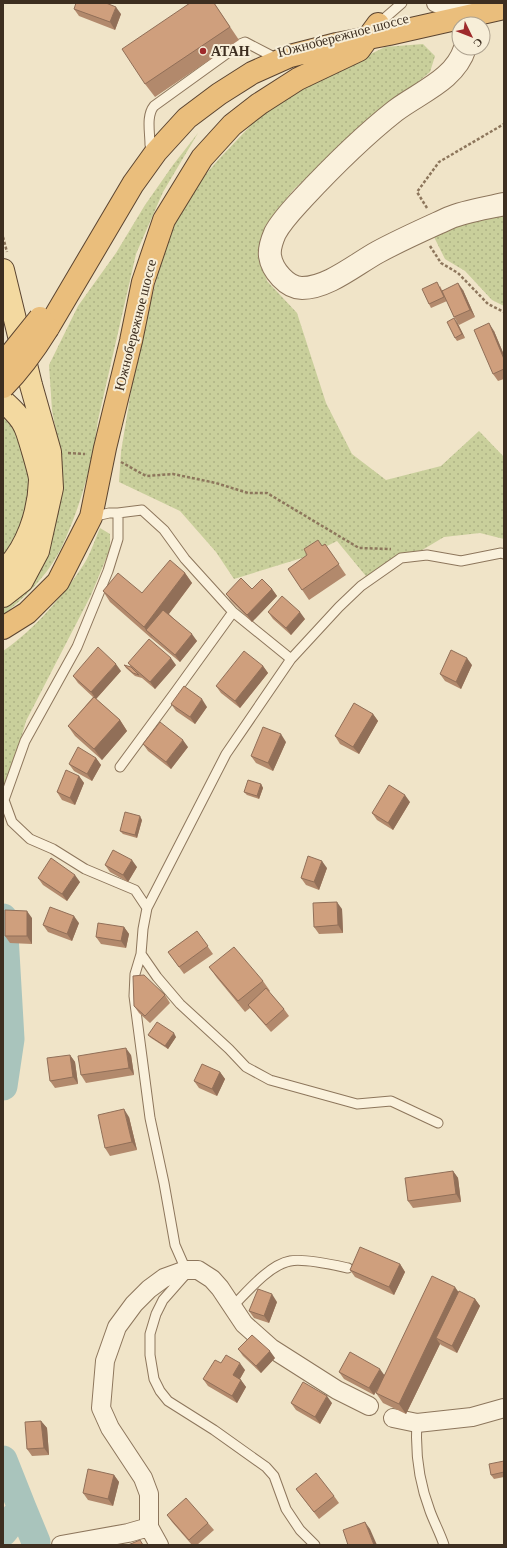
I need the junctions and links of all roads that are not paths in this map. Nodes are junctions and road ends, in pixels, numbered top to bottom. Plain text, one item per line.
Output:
1 (402, 3) edge
2 (504, 8) edge
3 (460, 10) edge
4 (373, 31) junction
5 (463, 56) edge
6 (504, 204) edge
7 (3, 270) edge
8 (44, 323) junction
9 (3, 364) edge
10 (3, 387) edge
11 (3, 401) edge
12 (118, 513) junction
13 (91, 517) junction
14 (504, 554) edge
15 (3, 572) edge
16 (3, 596) edge
17 (233, 612) junction
18 (3, 628) edge
19 (291, 659) junction
20 (120, 766) dead end
21 (146, 908) junction
22 (141, 954) junction
23 (438, 1123) dead end
24 (348, 1268) dead end
25 (186, 1270) junction
26 (232, 1307) junction
27 (370, 1406) dead end
28 (504, 1408) edge
29 (394, 1418) dead end
30 (417, 1423) junction
31 (149, 1527) junction
32 (61, 1545) edge
33 (159, 1545) edge
34 (315, 1545) edge
35 (444, 1545) edge

1 - 4 lane
2 - 3 highway, Южнобережное шоссе
3 - 4 highway, Южнобережное шоссе
4 - 8 highway, Южнобережное шоссе
4 - 8 highway, Южнобережное шоссе
4 - 13 highway, Южнобережное шоссе
5 - 6 street
7 - 16 main road
8 - 9 highway, Южнобережное шоссе, bridge
8 - 10 highway, Южнобережное шоссе, bridge
11 - 15 main road
12 - 13 lane
12 - 17 lane
12 - 21 lane
13 - 18 highway, Южнобережное шоссе
14 - 19 lane
17 - 19 lane
17 - 20 lane
19 - 21 lane
21 - 22 lane
22 - 23 lane
22 - 25 lane
24 - 26 lane
25 - 26 street
25 - 31 street
25 - 34 lane
26 - 27 street
28 - 30 street
29 - 30 street
30 - 35 lane
31 - 32 street
31 - 33 street

